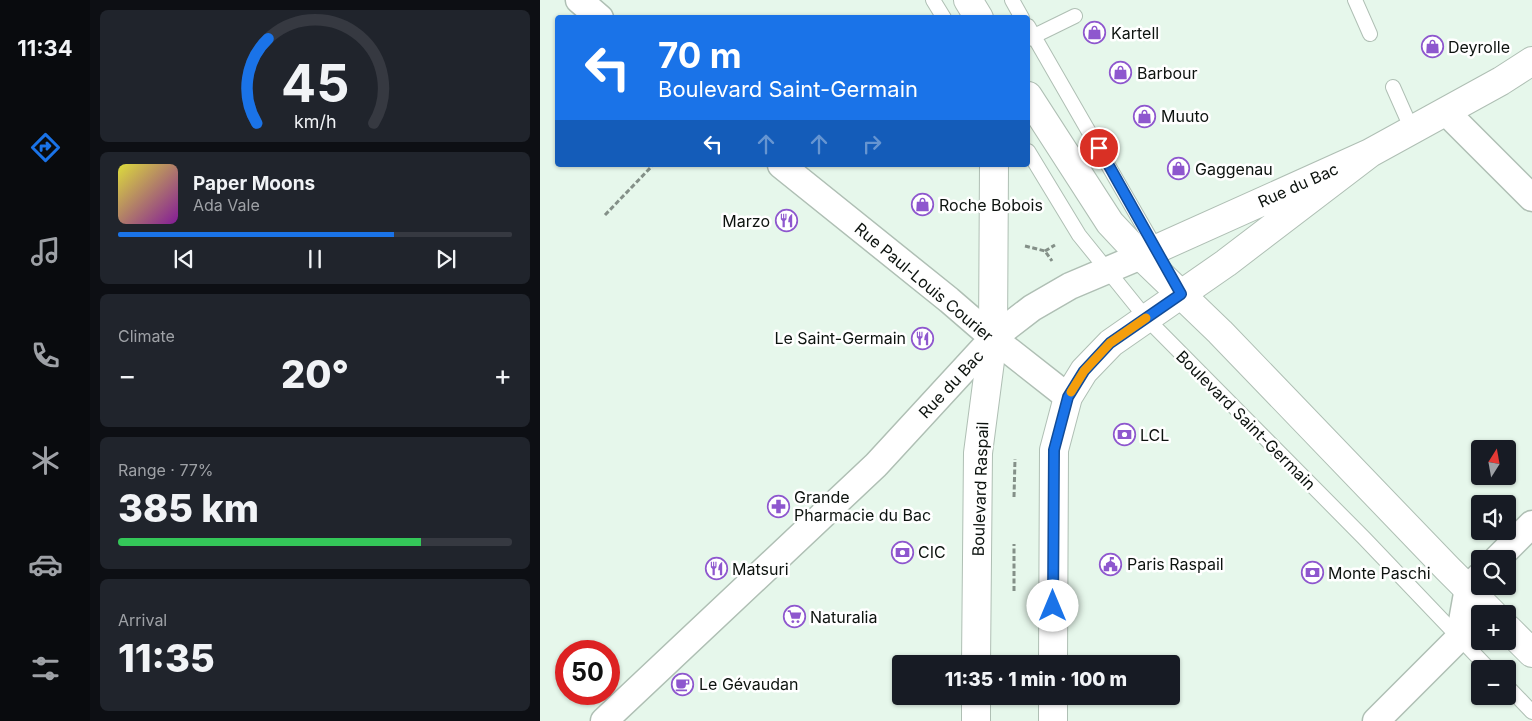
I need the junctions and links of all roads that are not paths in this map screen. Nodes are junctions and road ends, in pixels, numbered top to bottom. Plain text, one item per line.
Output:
1 (579, 0) edge
2 (933, 0) edge
3 (968, 0) edge
4 (1012, 0) edge
5 (1355, 0) edge
6 (596, 15) edge
7 (942, 15) edge
8 (977, 15) edge
9 (1020, 15) edge
10 (1075, 16) dead end
11 (1030, 34) edge
12 (1370, 34) dead end
13 (1030, 36) edge
14 (1531, 62) edge
15 (1393, 87) dead end
16 (1030, 99) edge
17 (1446, 112) junction
18 (1412, 130) junction
19 (1370, 153) junction
20 (1030, 154) edge
21 (783, 167) edge
22 (994, 167) edge
23 (1532, 198) edge
24 (1149, 252) junction
25 (1108, 269) junction
26 (1181, 294) junction
27 (1146, 318) junction
28 (993, 338) junction
29 (1068, 397) junction
30 (1532, 524) edge
31 (1506, 550) edge
32 (1471, 579) edge
33 (1471, 593) edge
34 (1516, 637) edge
35 (1459, 638) junction
36 (1532, 653) edge
37 (976, 655) edge
38 (1053, 655) edge
39 (1480, 660) edge
40 (1516, 695) edge
41 (976, 705) edge
42 (1053, 705) edge
43 (1532, 712) edge
44 (604, 721) edge
45 (976, 721) edge
46 (1053, 721) edge
47 (1376, 721) edge

1 - 6 street
2 - 7 lane
3 - 8 main road
4 - 9 lane
5 - 12 lane
10 - 11 lane
13 - 24 lane
14 - 17 main road, Rue du Bac
15 - 18 lane
16 - 24 main road
17 - 18 main road, Rue du Bac
17 - 23 street
18 - 19 main road, Rue du Bac
19 - 24 main road, Rue du Bac
19 - 26 main road, Rue du Bac
20 - 25 lane, Boulevard Saint-Germain
21 - 28 street, Rue Paul-Louis Courier
22 - 28 main road, Boulevard Raspail
24 - 25 street, Rue du Bac
24 - 26 main road
25 - 27 lane, Boulevard Saint-Germain
25 - 28 street, Rue du Bac
26 - 27 main road
26 - 32 main road
27 - 29 main road
27 - 35 lane, Boulevard Saint-Germain
28 - 29 street, Rue Paul-Louis Courier
28 - 37 main road, Boulevard Raspail
28 - 44 street, Rue du Bac
29 - 38 main road
30 - 31 street
33 - 35 street
34 - 36 main road
35 - 39 lane, Boulevard Saint-Germain
35 - 47 street
40 - 43 lane
41 - 45 main road
42 - 46 main road

